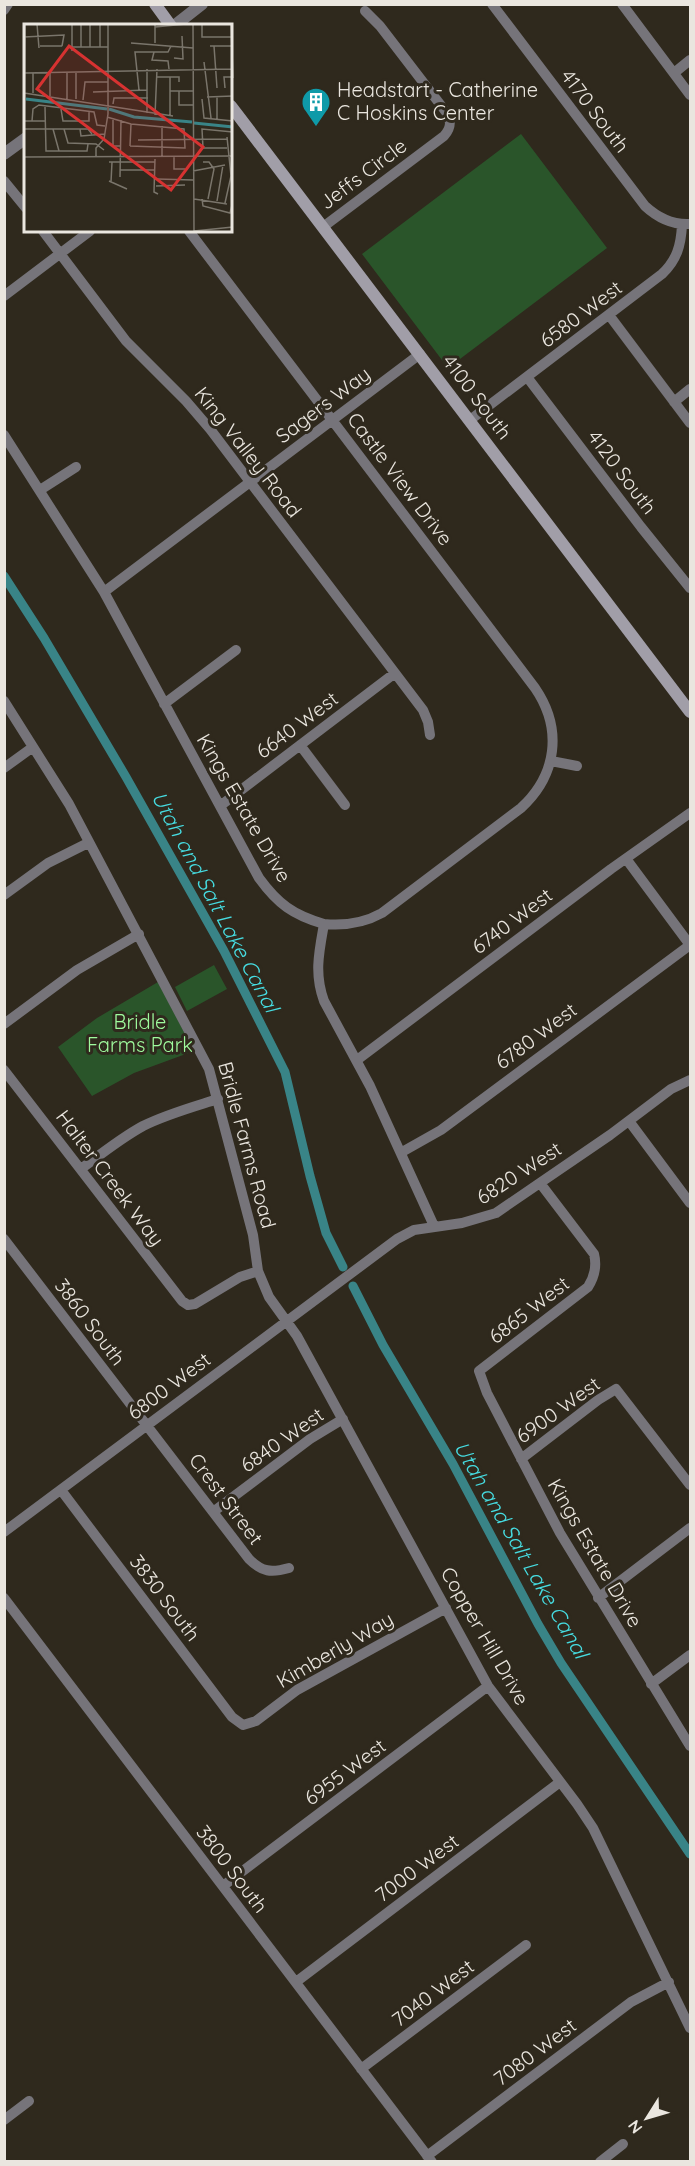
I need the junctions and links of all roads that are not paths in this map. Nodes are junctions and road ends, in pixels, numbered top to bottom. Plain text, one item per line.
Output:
1 (8, 4) edge
2 (155, 4) edge
3 (202, 4) edge
4 (492, 4) edge
5 (622, 4) edge
6 (4, 10) edge
7 (365, 11) dead end
8 (170, 24) edge
9 (175, 24) edge
10 (690, 60) edge
11 (674, 73) junction
12 (690, 95) edge
13 (232, 107) edge
14 (24, 139) edge
15 (4, 154) edge
16 (4, 181) edge
17 (24, 206) edge
18 (686, 225) edge
19 (323, 227) junction
20 (44, 232) edge
21 (89, 232) edge
22 (190, 232) edge
23 (60, 254) junction
24 (4, 296) edge
25 (609, 315) junction
26 (420, 354) junction
27 (526, 377) junction
28 (690, 389) edge
29 (674, 402) junction
30 (333, 420) junction
31 (470, 420) junction
32 (690, 423) edge
33 (4, 435) edge
34 (76, 467) dead end
35 (251, 482) junction
36 (40, 490) junction
37 (690, 588) edge
38 (104, 592) junction
39 (236, 650) dead end
40 (395, 673) junction
41 (4, 701) edge
42 (164, 704) junction
43 (690, 712) edge
44 (430, 735) dead end
45 (300, 745) junction
46 (33, 747) junction
47 (551, 760) junction
48 (577, 766) dead end
49 (4, 768) edge
50 (345, 805) dead end
51 (220, 806) junction
52 (690, 813) edge
53 (88, 843) junction
54 (627, 860) junction
55 (4, 895) edge
56 (324, 924) junction
57 (138, 934) junction
58 (690, 945) edge
59 (4, 1024) edge
60 (357, 1060) junction
61 (4, 1070) edge
62 (690, 1080) edge
63 (218, 1099) junction
64 (629, 1121) junction
65 (402, 1152) junction
66 (81, 1169) junction
67 (540, 1183) junction
68 (690, 1203) edge
69 (434, 1226) junction
70 (4, 1239) edge
71 (356, 1270) joint
72 (258, 1271) junction
73 (287, 1322) junction
74 (479, 1371) joint
75 (343, 1419) junction
76 (146, 1426) junction
77 (521, 1459) junction
78 (690, 1485) edge
79 (61, 1490) junction
80 (213, 1512) junction
81 (690, 1528) edge
82 (4, 1532) edge
83 (289, 1568) dead end
84 (4, 1598) edge
85 (598, 1598) junction
86 (446, 1608) junction
87 (690, 1654) edge
88 (651, 1684) junction
89 (488, 1686) junction
90 (243, 1725) joint
91 (690, 1746) edge
92 (560, 1782) junction
93 (223, 1886) junction
94 (526, 1945) dead end
95 (296, 1982) junction
96 (669, 1982) junction
97 (690, 2028) edge
98 (362, 2069) junction
99 (29, 2101) dead end
100 (4, 2120) edge
101 (624, 2144) dead end
102 (429, 2159) edge
103 (600, 2162) edge

1 - 6 street
2 - 8 main road
3 - 9 street
4 - 18 street, 4170 South
5 - 11 street
7 - 19 street, Jeffs Circle
10 - 11 street
11 - 12 street
13 - 19 main road, 4100 South
14 - 15 street
16 - 17 street
18 - 25 street, 6580 West
19 - 26 main road, 4100 South
20 - 23 street, King Valley Road
21 - 23 street
22 - 30 street, Castle View Drive
23 - 24 street
23 - 35 street, King Valley Road
25 - 27 street, 6580 West
25 - 29 street
26 - 30 street, Sagers Way
26 - 31 main road, 4100 South
27 - 31 street, 6580 West
27 - 37 street, 4120 South
28 - 29 street
29 - 32 street
30 - 35 street, Sagers Way
30 - 47 street, Castle View Drive
31 - 43 main road, 4100 South
33 - 36 street, Kings Estate Drive
34 - 36 street
35 - 38 street, Sagers Way
35 - 40 street, King Valley Road
36 - 38 street, Kings Estate Drive
38 - 42 street, Kings Estate Drive
39 - 42 street
40 - 44 street, King Valley Road
40 - 45 street, 6640 West
41 - 46 street, Bridle Farms Road
42 - 51 street, Kings Estate Drive
45 - 50 street
45 - 51 street, 6640 West
46 - 49 street
46 - 53 street, Bridle Farms Road
47 - 48 street
47 - 56 street, Castle View Drive
51 - 56 street, Kings Estate Drive
52 - 54 street, 6740 West
53 - 55 street
53 - 57 street, Bridle Farms Road
54 - 58 street
54 - 60 street, 6740 West
56 - 60 street
57 - 59 street
57 - 63 street, Bridle Farms Road
58 - 65 street, 6780 West
60 - 65 street
61 - 66 street, Halter Creek Way
62 - 64 street, 6820 West
63 - 66 street
63 - 72 street, Bridle Farms Road
64 - 67 street, 6820 West
64 - 68 street
65 - 69 street
66 - 72 street, Halter Creek Way
67 - 69 street, 6820 West
67 - 74 street, 6865 West
69 - 71 street, 6820 West
70 - 76 street, 3860 South
71 - 73 street, 6800 West
72 - 73 street, Bridle Farms Road
73 - 75 street, Copper Hill Drive
73 - 76 street, 6800 West
74 - 77 street, Kings Estate Drive
75 - 80 street, 6840 West
75 - 86 street, Copper Hill Drive
76 - 79 street, 6800 West
76 - 80 street, Crest Street
77 - 78 street, 6900 West
77 - 85 street, Kings Estate Drive
79 - 82 street, 6800 West
79 - 90 street, 3830 South
80 - 83 street, Crest Street
81 - 85 street
84 - 93 street, 3800 South
85 - 88 street, Kings Estate Drive
86 - 89 street, Copper Hill Drive
86 - 90 street, Kimberly Way
87 - 88 street
88 - 91 street, Kings Estate Drive
89 - 92 street, Copper Hill Drive
89 - 93 street, 6955 West
92 - 95 street, 7000 West
92 - 96 street, Copper Hill Drive
93 - 95 street, 3800 South
94 - 98 street, 7040 West
95 - 98 street, 3800 South
96 - 97 street, Copper Hill Drive
96 - 102 street, 7080 West
98 - 102 street, 3800 South
99 - 100 street
101 - 103 street

